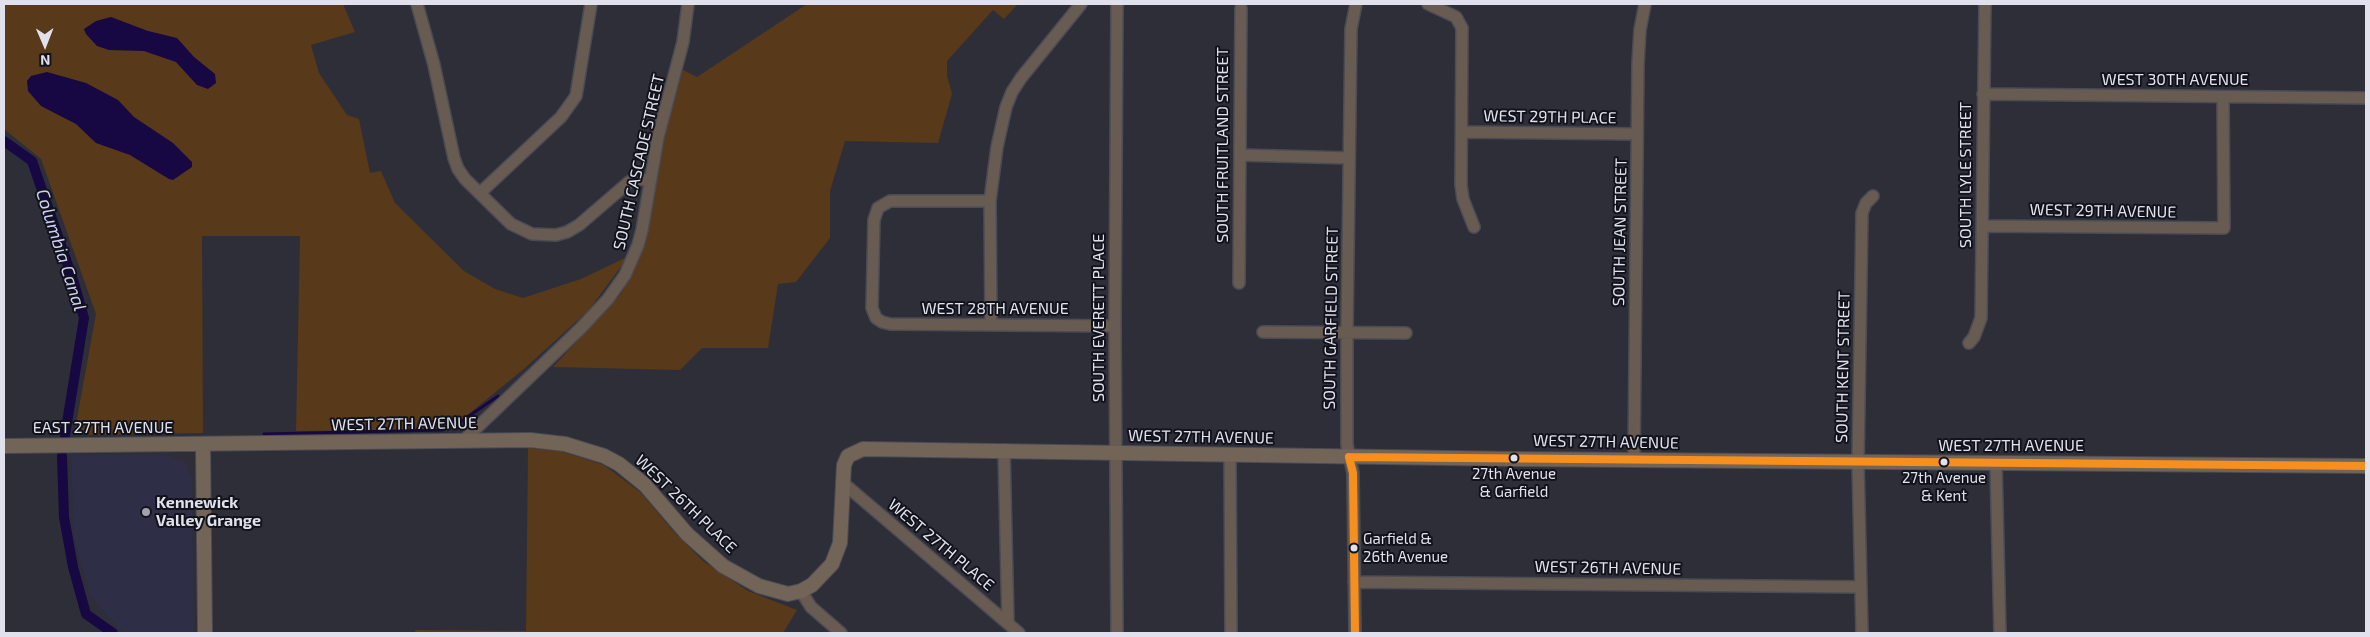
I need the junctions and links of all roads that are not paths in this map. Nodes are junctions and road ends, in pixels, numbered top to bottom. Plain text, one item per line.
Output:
1 (417, 4) edge
2 (591, 4) edge
3 (688, 4) edge
4 (1081, 4) edge
5 (1117, 4) edge
6 (1356, 4) edge
7 (1428, 4) edge
8 (1645, 4) edge
9 (1985, 4) edge
10 (1241, 8) dead end
11 (1983, 94) junction
12 (2224, 97) junction
13 (2366, 98) edge
14 (1463, 132) junction
15 (1637, 134) junction
16 (1240, 155) junction
17 (1349, 158) junction
18 (650, 180) junction
19 (480, 194) junction
20 (1873, 196) dead end
21 (990, 201) junction
22 (1982, 226) junction
23 (1474, 227) dead end
24 (1238, 283) dead end
25 (991, 324) junction
26 (1115, 326) junction
27 (1263, 332) dead end
28 (1347, 332) junction
29 (1406, 333) dead end
30 (1969, 343) dead end
31 (464, 440) junction
32 (203, 445) junction
33 (4, 446) edge
34 (1004, 450) junction
35 (1116, 453) junction
36 (1230, 455) junction
37 (604, 456) joint
38 (1349, 457) junction
39 (1634, 460) junction
40 (1858, 463) junction
41 (1996, 464) junction
42 (2366, 466) edge
43 (842, 482) junction
44 (1354, 582) junction
45 (1861, 588) junction
46 (801, 591) junction
47 (1008, 623) junction
48 (205, 633) edge
49 (841, 633) edge
50 (1019, 633) edge
51 (1117, 633) edge
52 (1231, 633) edge
53 (1354, 633) edge
54 (1862, 633) edge
55 (2000, 633) edge

1 - 19 street
2 - 19 street
3 - 18 street, SOUTH CASCADE STREET
4 - 21 street
5 - 26 street, SOUTH EVERETT PLACE
6 - 17 street, SOUTH GARFIELD STREET
7 - 14 street
8 - 15 street, SOUTH JEAN STREET
9 - 11 street, SOUTH LYLE STREET
10 - 16 street, SOUTH FRUITLAND STREET
11 - 12 street, WEST 30TH AVENUE
11 - 22 street, SOUTH LYLE STREET
12 - 13 street, WEST 30TH AVENUE
12 - 22 street, WEST 29TH AVENUE
14 - 15 street, WEST 29TH PLACE
14 - 23 street
15 - 39 street, SOUTH JEAN STREET
16 - 17 street
16 - 24 street, SOUTH FRUITLAND STREET
17 - 28 street, SOUTH GARFIELD STREET
18 - 19 street
18 - 31 street, SOUTH CASCADE STREET
20 - 40 street, SOUTH KENT STREET
21 - 25 street
21 - 25 street, WEST 28TH AVENUE
22 - 30 street, SOUTH LYLE STREET
25 - 26 street, WEST 28TH AVENUE
26 - 35 street, SOUTH EVERETT PLACE
27 - 28 street
28 - 29 street
28 - 38 street, SOUTH GARFIELD STREET
31 - 32 main road, WEST 27TH AVENUE
31 - 37 main road, WEST 27TH AVENUE
32 - 33 main road, EAST 27TH AVENUE
32 - 48 main road
34 - 35 main road, WEST 27TH AVENUE
34 - 43 main road, WEST 27TH AVENUE
34 - 47 street
35 - 36 main road, WEST 27TH AVENUE
35 - 51 street, SOUTH EVERETT PLACE
36 - 38 main road, WEST 27TH AVENUE
36 - 52 street
37 - 46 main road, WEST 26TH PLACE
38 - 39 main road, WEST 27TH AVENUE
38 - 44 street, SOUTH GARFIELD STREET
39 - 40 main road, WEST 27TH AVENUE
40 - 41 main road, WEST 27TH AVENUE
40 - 45 street, SOUTH KENT STREET
41 - 42 main road, WEST 27TH AVENUE
41 - 55 street
43 - 46 main road
43 - 47 street, WEST 27TH PLACE
44 - 45 street, WEST 26TH AVENUE
44 - 53 street, SOUTH GARFIELD STREET
45 - 54 street, SOUTH KENT STREET
46 - 49 street
47 - 50 street, WEST 27TH PLACE

